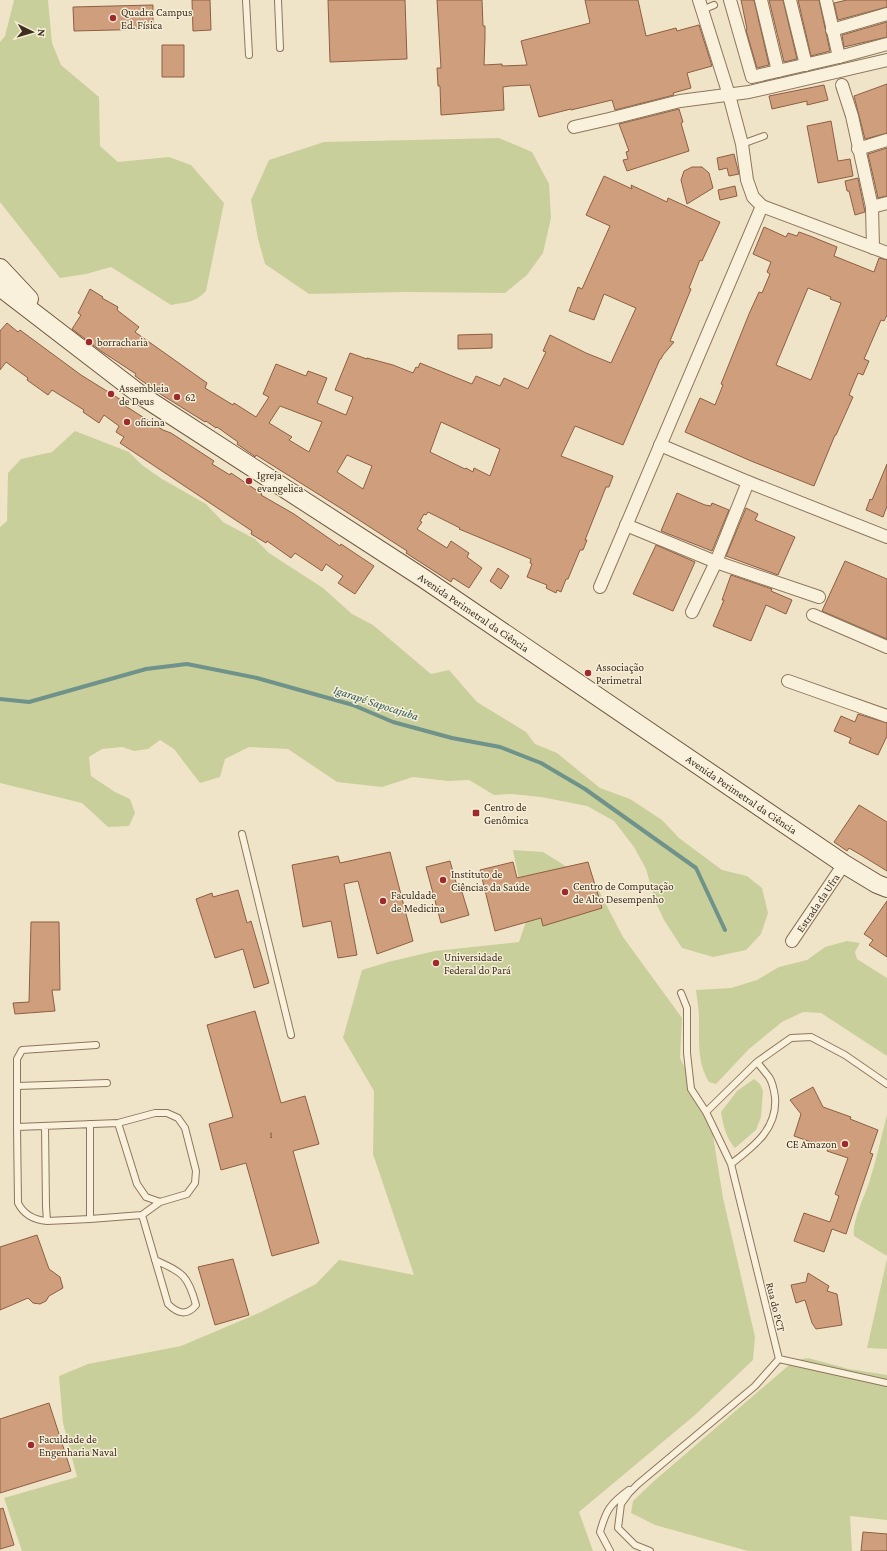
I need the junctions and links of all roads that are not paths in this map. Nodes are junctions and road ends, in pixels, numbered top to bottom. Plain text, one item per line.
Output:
1 (246, 0) edge
2 (278, 0) edge
3 (730, 0) edge
4 (761, 0) edge
5 (790, 0) edge
6 (826, 0) edge
7 (700, 5) edge
8 (714, 5) dead end
9 (887, 14) edge
10 (832, 30) junction
11 (887, 44) edge
12 (280, 48) dead end
13 (249, 55) dead end
14 (839, 57) junction
15 (887, 60) edge
16 (806, 65) junction
17 (778, 71) junction
18 (842, 85) dead end
19 (729, 95) junction
20 (574, 127) dead end
21 (764, 136) dead end
22 (887, 140) edge
23 (742, 144) junction
24 (858, 149) junction
25 (887, 203) edge
26 (762, 206) junction
27 (872, 207) junction
28 (873, 248) junction
29 (887, 253) edge
30 (0, 268) edge
31 (0, 287) edge
32 (69, 342) junction
33 (660, 445) junction
34 (748, 482) junction
35 (626, 525) junction
36 (887, 537) edge
37 (716, 562) junction
38 (600, 587) dead end
39 (820, 597) dead end
40 (692, 612) dead end
41 (813, 615) dead end
42 (887, 647) edge
43 (788, 681) dead end
44 (887, 716) edge
45 (242, 834) dead end
46 (844, 864) junction
47 (884, 889) edge
48 (792, 941) dead end
49 (681, 993) dead end
50 (290, 1035) dead end
51 (96, 1046) dead end
52 (757, 1062) junction
53 (107, 1083) dead end
54 (887, 1084) edge
55 (17, 1086) junction
56 (706, 1112) junction
57 (118, 1123) junction
58 (90, 1124) junction
59 (45, 1126) junction
60 (17, 1127) junction
61 (730, 1164) junction
62 (160, 1202) junction
63 (142, 1215) junction
64 (90, 1219) junction
65 (48, 1221) junction
66 (155, 1260) junction
67 (779, 1359) junction
68 (887, 1384) edge
69 (638, 1484) junction
70 (610, 1551) edge
71 (650, 1551) edge

1 - 13 lane
2 - 12 lane
3 - 17 street
4 - 17 street
5 - 16 street
6 - 10 street
7 - 8 lane
7 - 19 street
9 - 10 street
10 - 14 street
11 - 14 street
14 - 16 street
15 - 19 street
16 - 17 street
18 - 24 street
19 - 20 street
19 - 23 street
21 - 23 lane
22 - 24 street
23 - 26 street
24 - 27 street
25 - 27 street
26 - 28 street
26 - 33 street
27 - 28 street
28 - 29 street
30 - 32 main road, Avenida Perimetral da Ciência
31 - 32 main road, Avenida Perimetral da Ciência
32 - 46 main road, Avenida Perimetral da Ciência
33 - 34 street
33 - 35 street
34 - 36 street
34 - 37 street
35 - 37 street
35 - 38 street
37 - 39 street
37 - 40 street
41 - 42 street
43 - 44 street
45 - 50 lane
46 - 47 main road, Avenida Perimetral da Ciência
46 - 48 street, Estrada da Ufra
49 - 56 lane, Rua do PCT
51 - 55 lane
52 - 54 lane
52 - 56 lane
52 - 61 lane
53 - 55 lane
55 - 60 lane
56 - 61 lane, Rua do PCT
57 - 58 lane
57 - 62 lane
57 - 62 lane
58 - 59 lane
58 - 64 lane
59 - 60 lane
59 - 65 lane
60 - 65 lane
61 - 67 lane, Rua do PCT
62 - 63 lane
63 - 64 lane
63 - 66 lane
64 - 65 lane
66 - 66 lane
67 - 68 lane
67 - 69 lane
69 - 70 lane
69 - 71 lane

